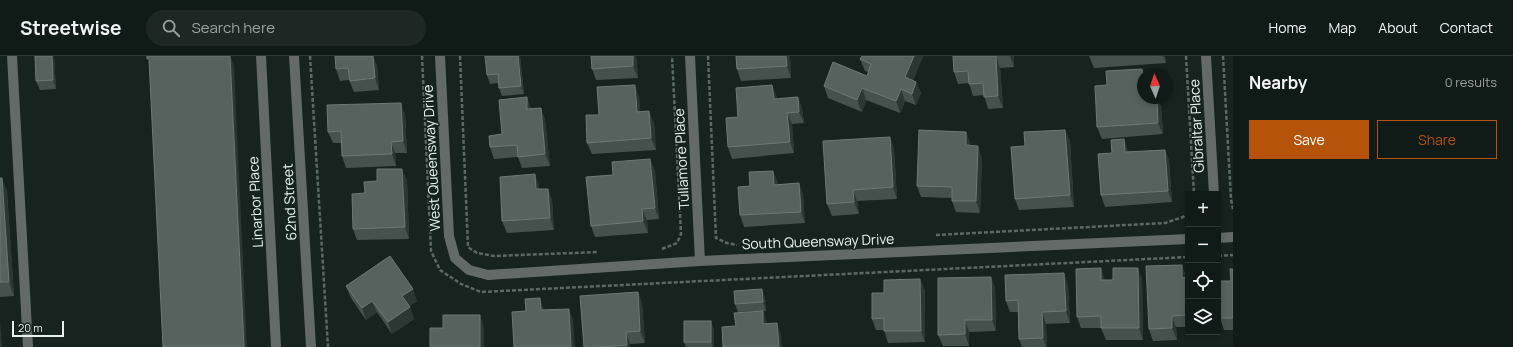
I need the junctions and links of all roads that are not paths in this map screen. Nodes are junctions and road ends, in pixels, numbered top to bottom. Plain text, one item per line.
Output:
1 (12, 56) edge
2 (261, 56) edge
3 (294, 56) edge
4 (440, 56) edge
5 (690, 56) edge
6 (1206, 56) edge
7 (1214, 191) edge
8 (1233, 237) edge
9 (1221, 238) edge
10 (1185, 239) edge
11 (455, 258) joint
12 (700, 261) junction
13 (28, 347) edge
14 (276, 347) edge
15 (311, 347) edge

1 - 13 street
2 - 14 street, Linarbor Place
3 - 15 street, 62nd Street
4 - 11 street, West Queensway Drive
5 - 12 street, Tullamore Place
6 - 7 street, Gibraltar Place
8 - 9 street
10 - 12 street, South Queensway Drive
11 - 12 street, South Queensway Drive

